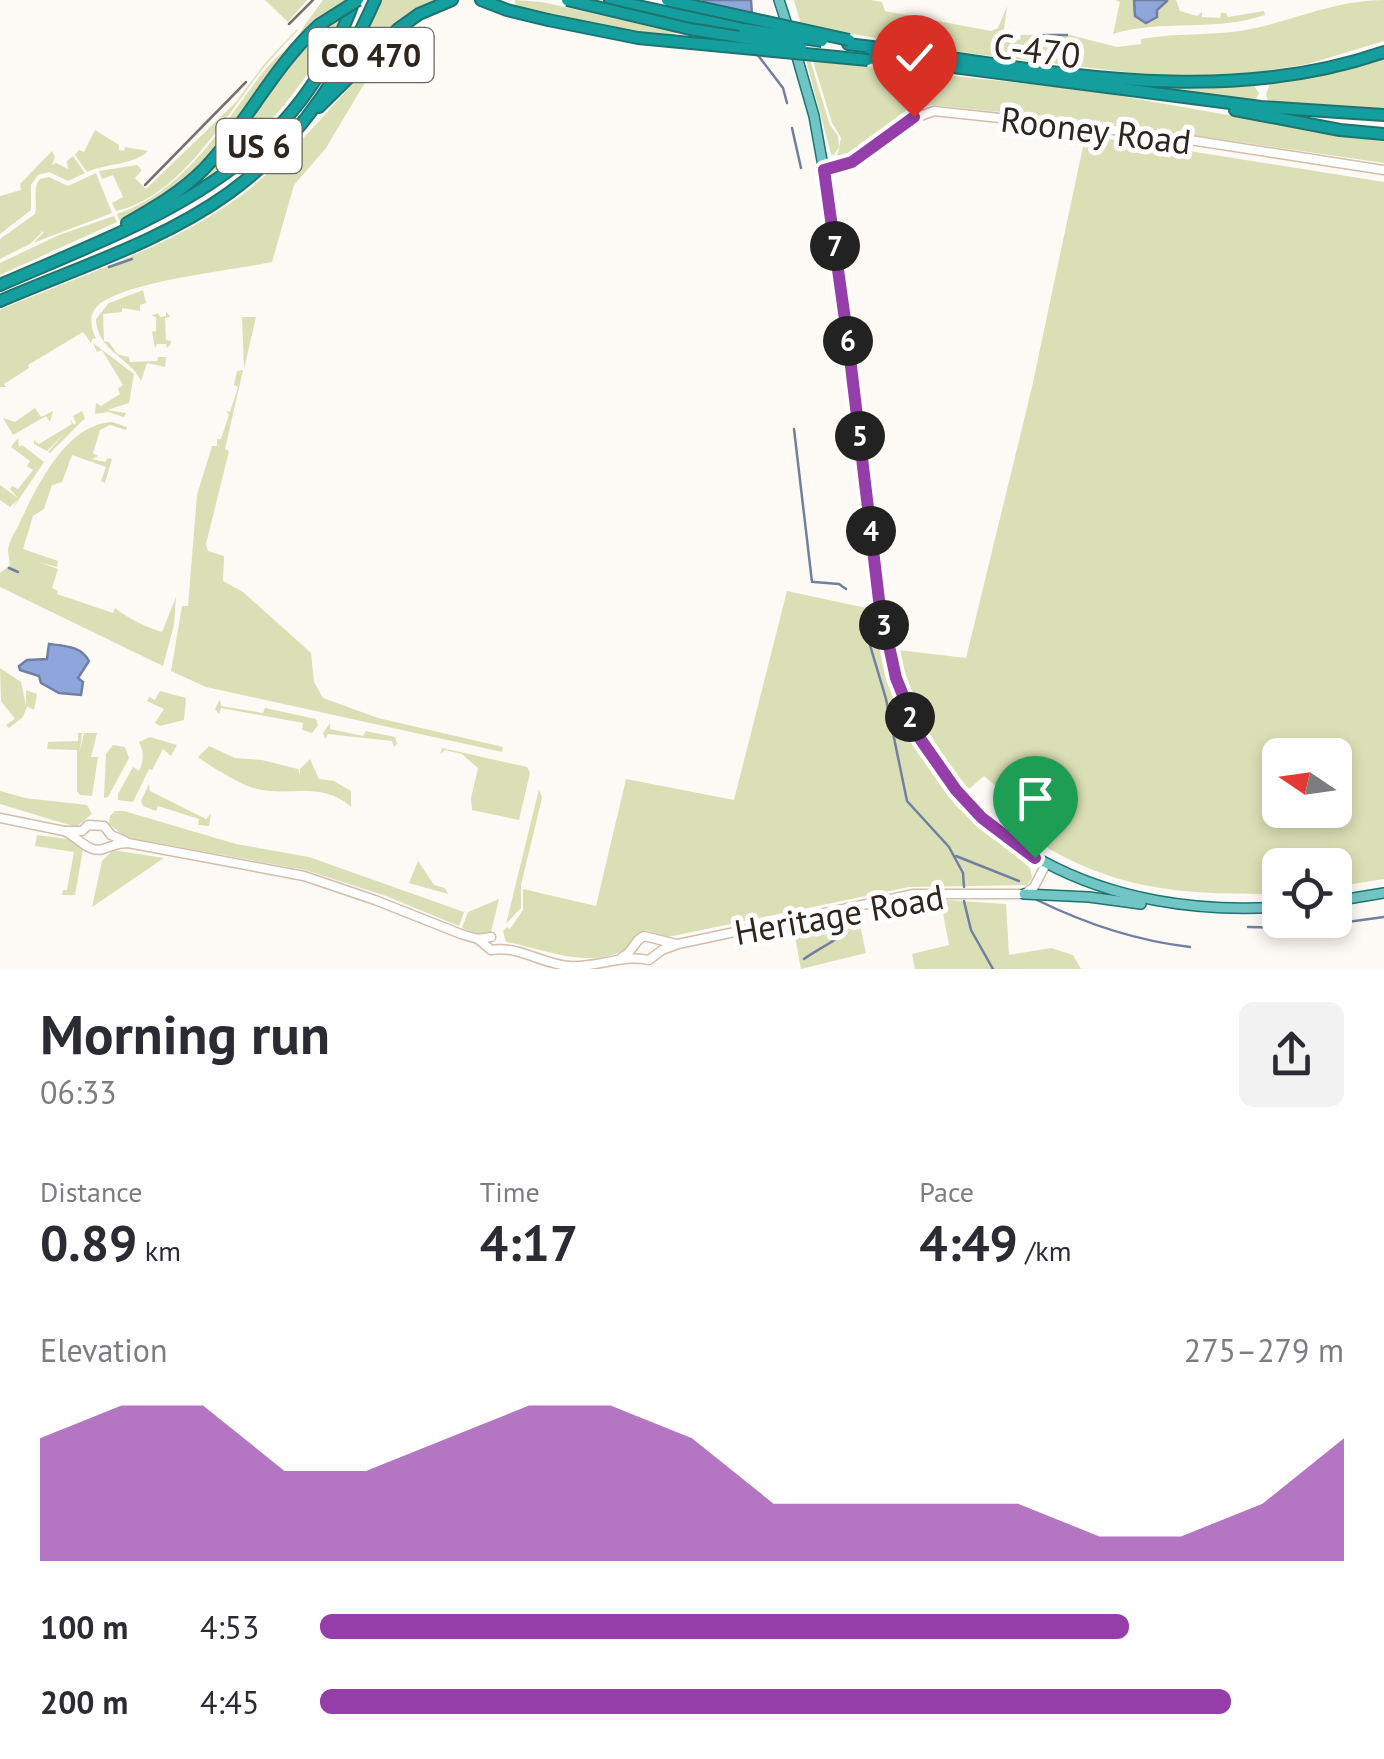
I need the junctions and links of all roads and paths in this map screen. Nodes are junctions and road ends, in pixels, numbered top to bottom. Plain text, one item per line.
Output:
1 (356, 0) edge
2 (375, 0) edge
3 (452, 0) edge
4 (481, 0) edge
5 (567, 0) edge
6 (610, 0) edge
7 (665, 0) edge
8 (779, 0) edge
9 (848, 42) junction
10 (1384, 52) edge
11 (868, 58) junction
12 (1135, 91) junction
13 (314, 110) junction
14 (1384, 115) edge
15 (1384, 134) edge
16 (824, 170) junction
17 (1384, 170) edge
18 (110, 237) junction
19 (0, 284) edge
20 (0, 301) edge
21 (0, 818) edge
22 (82, 836) junction
23 (111, 839) junction
24 (1046, 864) junction
25 (1024, 894) junction
26 (1384, 894) edge
27 (1352, 899) edge
28 (1262, 907) edge
29 (1224, 908) junction
30 (656, 939) junction
31 (678, 944) junction
32 (635, 948) junction
33 (659, 952) junction
34 (640, 958) junction
35 (619, 959) junction

1 - 18 highway, CO 470, bridge
1 - 18 highway, US 6
2 - 13 highway, US 6
3 - 13 highway, CO 470
4 - 11 highway, bridge
5 - 11 highway, C-470, bridge
6 - 9 highway, C-470, bridge
7 - 9 highway, bridge
8 - 16 main road
9 - 10 highway, C-470
11 - 12 highway, C-470
12 - 14 highway, C-470
12 - 15 highway
13 - 20 highway, US 6
16 - 17 main road, Rooney Road
16 - 24 main road
18 - 19 highway, US 6
21 - 22 main road
22 - 23 main road
22 - 23 main road
23 - 35 main road
24 - 25 main road
24 - 29 main road
25 - 29 main road
25 - 31 main road, Heritage Road
26 - 27 main road
28 - 29 main road
30 - 31 main road, Heritage Road
30 - 32 main road
30 - 33 main road
31 - 33 main road, Heritage Road
32 - 34 main road
32 - 35 main road
33 - 34 main road
34 - 35 main road

